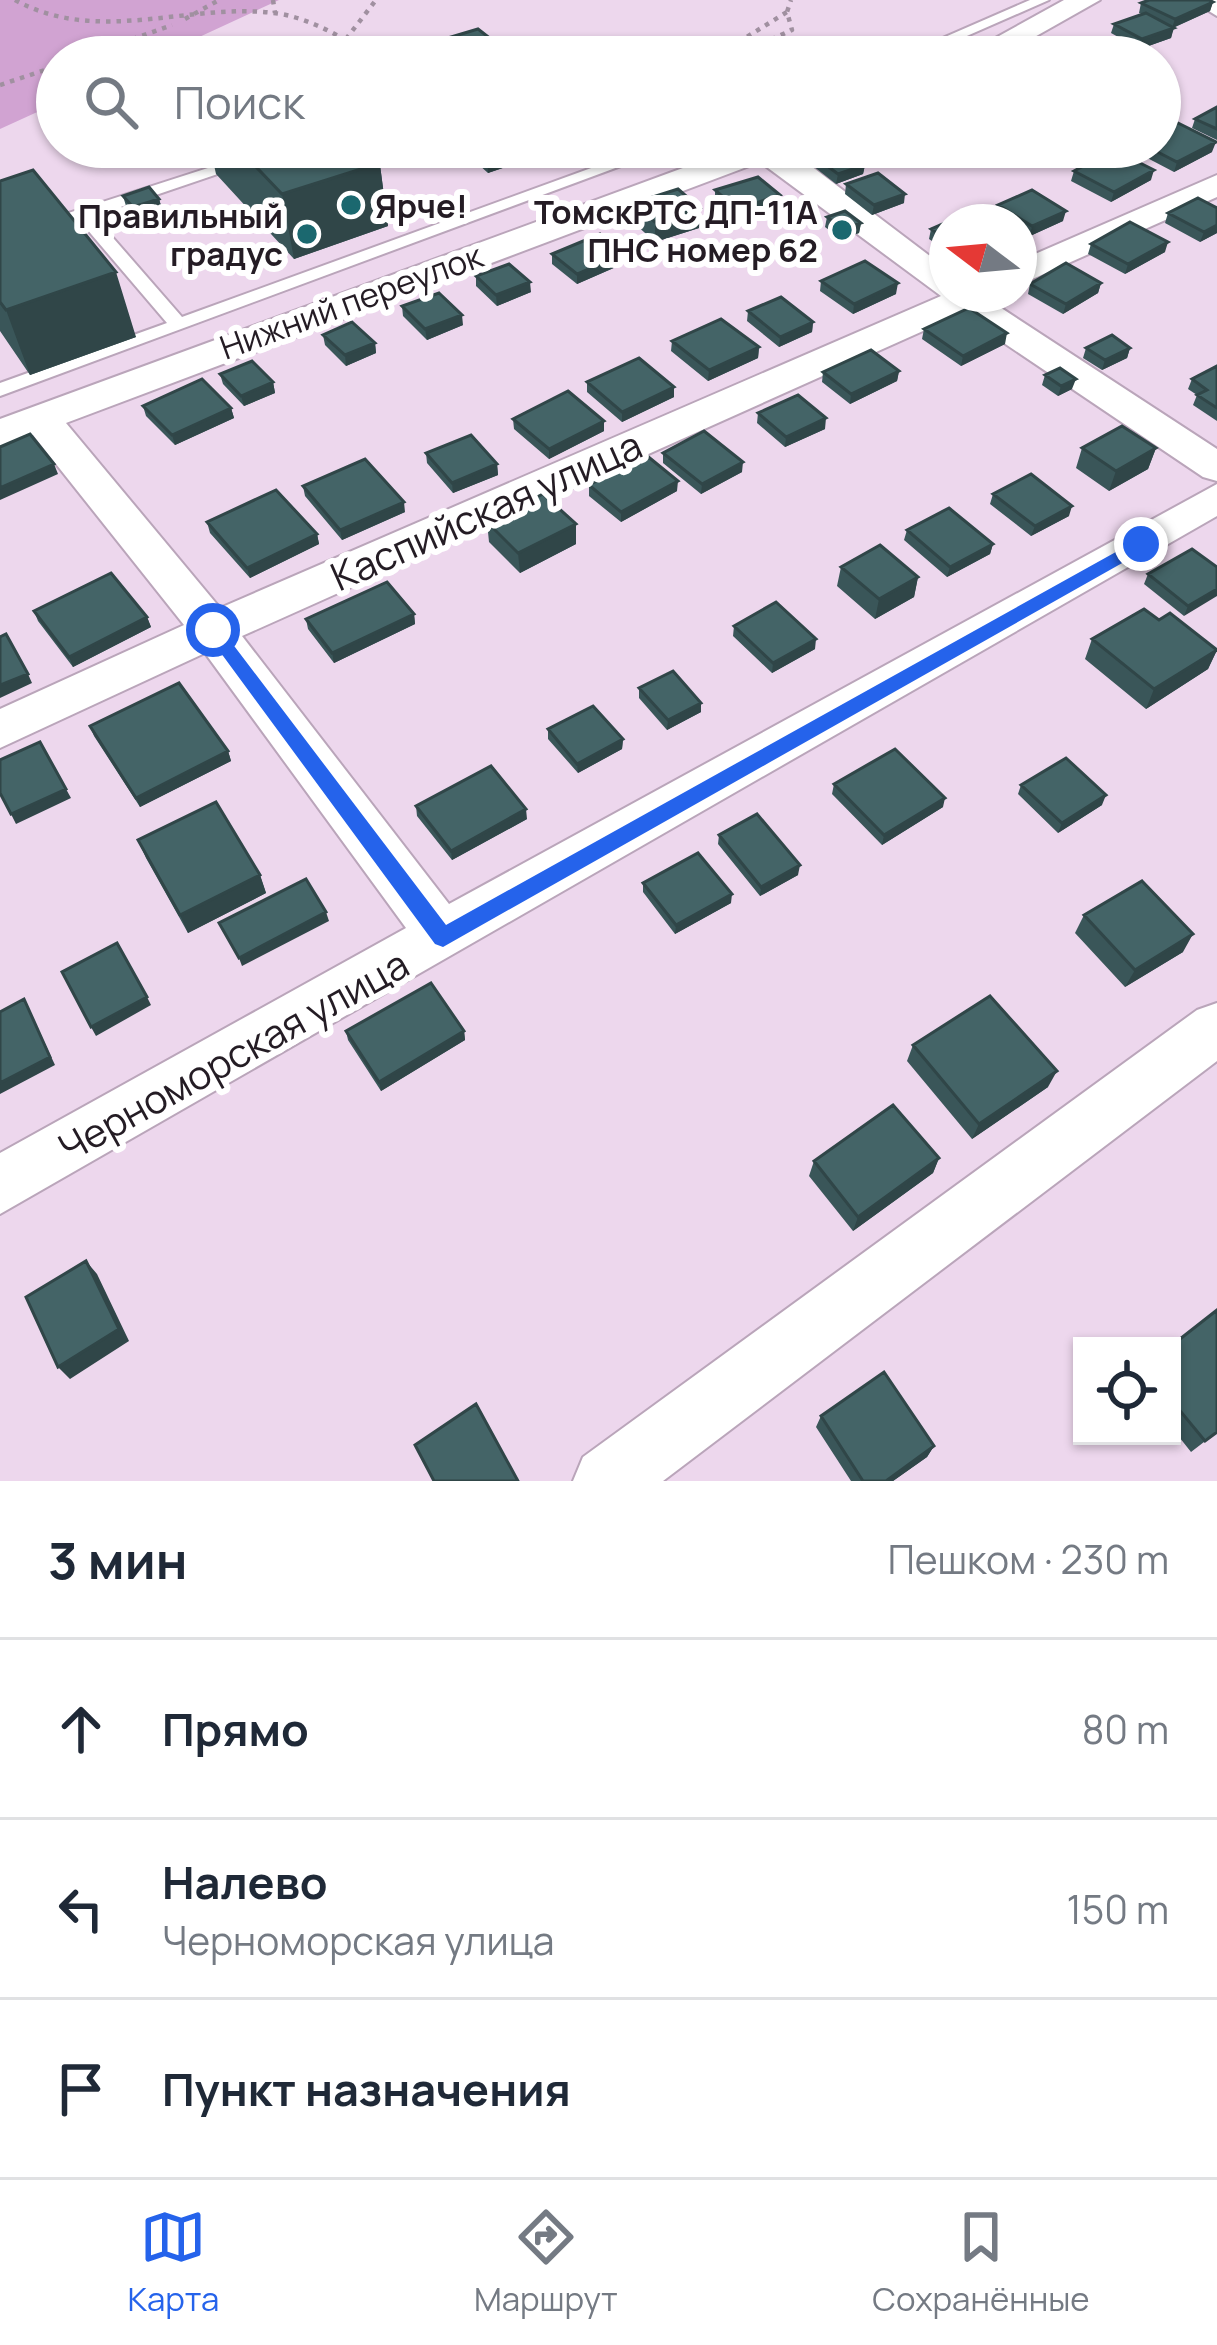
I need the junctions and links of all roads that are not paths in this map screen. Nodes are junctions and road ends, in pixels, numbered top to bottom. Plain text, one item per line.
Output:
1 (1205, 0) edge
2 (1063, 2) edge
3 (1217, 7) edge
4 (966, 36) edge
5 (1009, 36) edge
6 (224, 168) edge
7 (589, 168) edge
8 (712, 168) edge
9 (794, 168) edge
10 (1217, 185) edge
11 (83, 214) junction
12 (0, 241) edge
13 (1037, 266) edge
14 (929, 269) edge
15 (317, 273) junction
16 (929, 307) edge
17 (318, 311) junction
18 (986, 312) edge
19 (178, 324) junction
20 (0, 390) edge
21 (20, 425) edge
22 (1217, 468) edge
23 (1217, 498) edge
24 (213, 630) junction
25 (0, 730) edge
26 (443, 937) junction
27 (1217, 1028) edge
28 (0, 1185) edge
29 (607, 1481) edge

1 - 3 street
2 - 4 lane
2 - 5 street
6 - 11 lane
7 - 15 lane
8 - 17 street, Нижний переулок
9 - 14 street
10 - 13 street
11 - 12 lane
11 - 19 lane
15 - 17 lane
15 - 19 lane
16 - 24 street, Каспийская улица
17 - 21 street, Нижний переулок
18 - 22 street
19 - 20 lane
21 - 24 street
23 - 26 street, Черноморская улица
24 - 25 street, Каспийская улица
24 - 26 street
26 - 28 street, Черноморская улица
27 - 29 street

